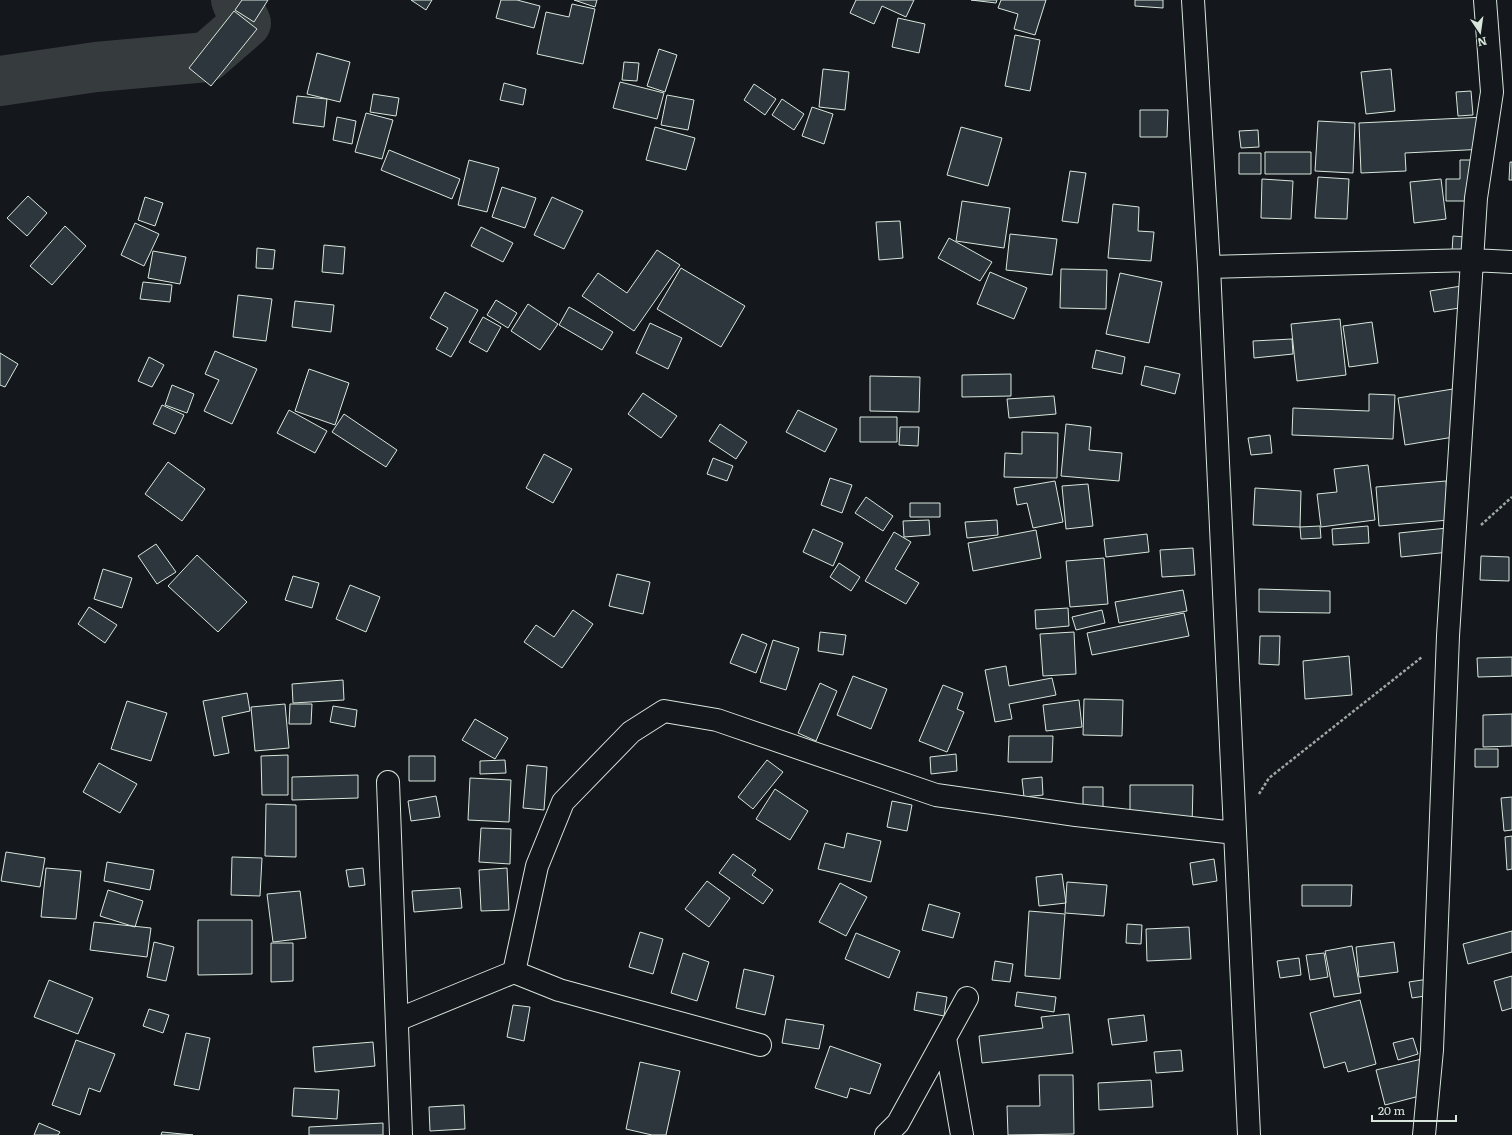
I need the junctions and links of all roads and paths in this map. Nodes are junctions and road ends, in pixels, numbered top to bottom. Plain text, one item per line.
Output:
1 (1193, 0) edge
2 (1486, 0) edge
3 (1472, 260) junction
4 (1512, 262) edge
5 (1209, 267) junction
6 (1448, 636) junction
7 (388, 782) dead end
8 (1257, 797) dead end
9 (1235, 833) junction
10 (514, 972) junction
11 (967, 998) dead end
12 (397, 1020) junction
13 (945, 1038) junction
14 (760, 1045) dead end
15 (401, 1135) edge
16 (886, 1135) edge
17 (962, 1135) edge
18 (1248, 1135) edge
19 (1424, 1135) edge

1 - 5 street
2 - 3 street
3 - 4 street
3 - 5 street
3 - 6 street
5 - 9 street
6 - 8 path
6 - 19 street
7 - 12 street
9 - 10 street
9 - 18 street
10 - 12 street
10 - 14 street
11 - 13 street
12 - 15 street
13 - 16 street
13 - 17 street

